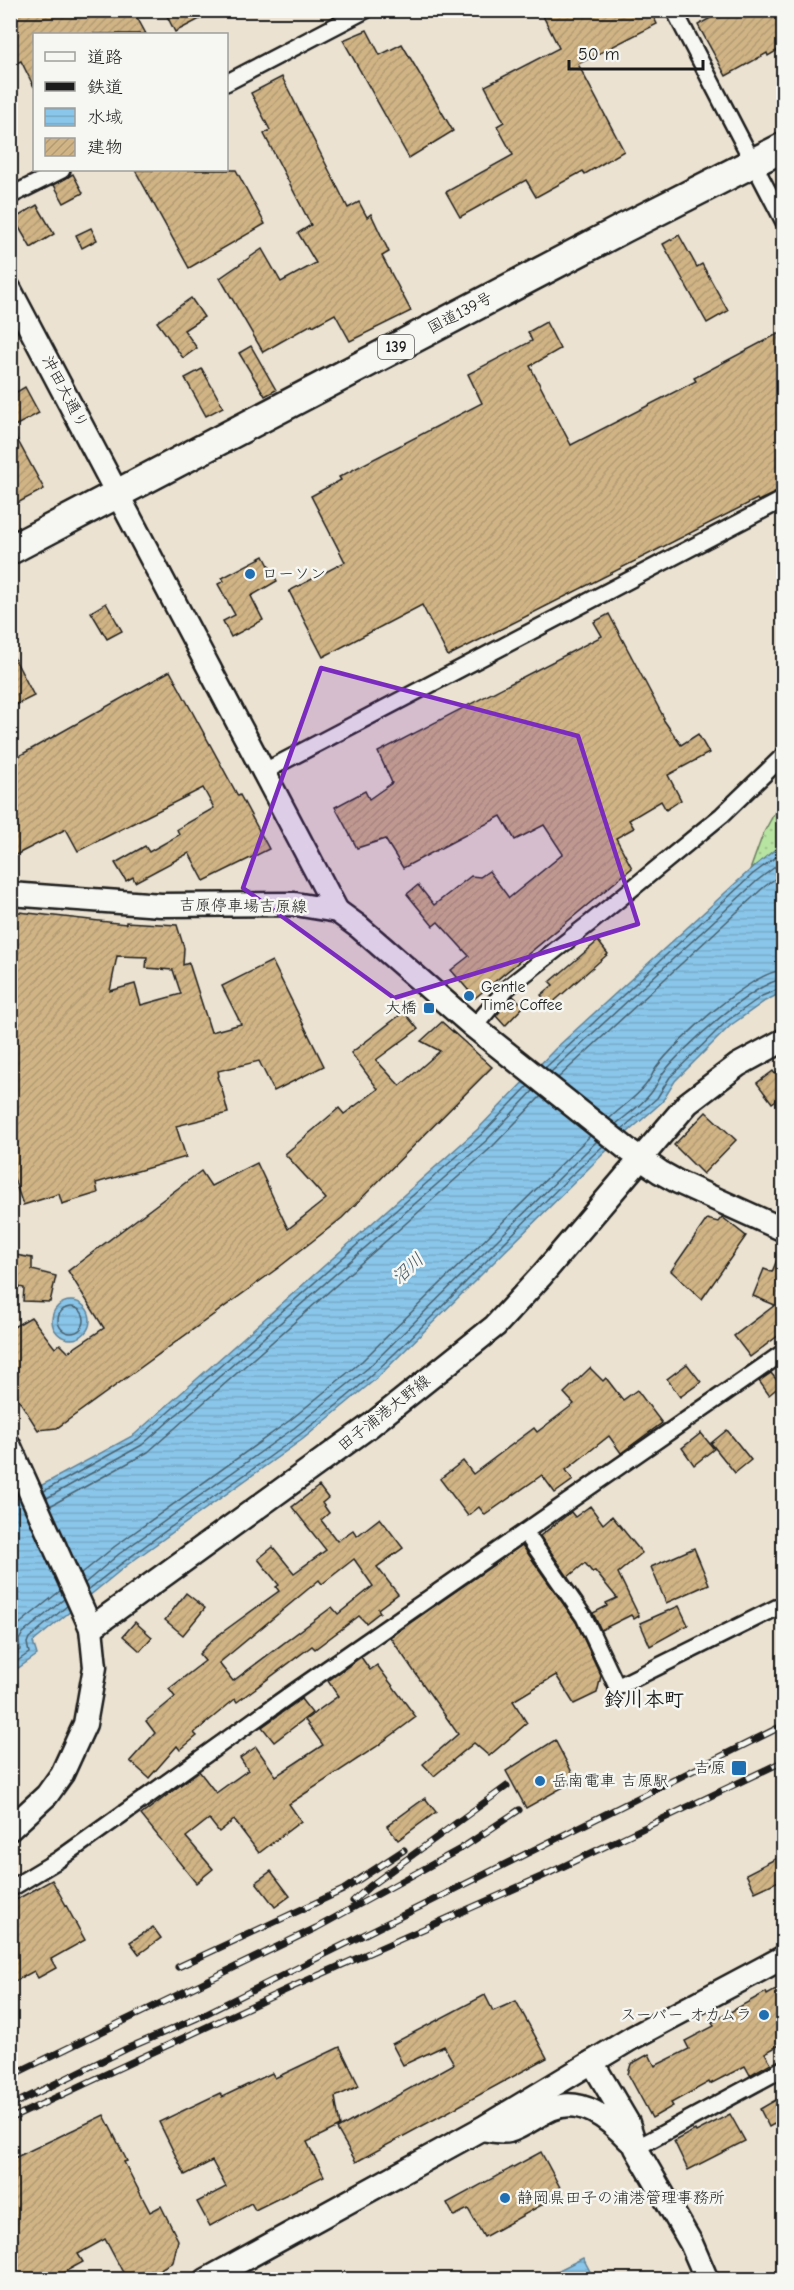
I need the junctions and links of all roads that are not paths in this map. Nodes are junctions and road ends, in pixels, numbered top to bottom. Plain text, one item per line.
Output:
1 (366, 10) edge
2 (674, 10) edge
3 (228, 82) edge
4 (783, 147) edge
5 (753, 163) junction
6 (60, 171) edge
7 (10, 196) edge
8 (783, 222) edge
9 (10, 290) edge
10 (119, 494) junction
11 (783, 499) edge
12 (10, 550) edge
13 (783, 755) edge
14 (265, 771) junction
15 (10, 894) edge
16 (337, 911) junction
17 (474, 1027) junction
18 (783, 1040) edge
19 (632, 1153) junction
20 (783, 1230) edge
21 (783, 1352) edge
22 (14, 1454) edge
23 (525, 1532) junction
24 (783, 1604) edge
25 (92, 1628) junction
26 (10, 1829) edge
27 (10, 1888) edge
28 (783, 1957) edge
29 (592, 2062) junction
30 (783, 2068) edge
31 (481, 2129) junction
32 (636, 2148) junction
33 (206, 2280) edge
34 (707, 2280) edge

1 - 3 street
2 - 5 street
4 - 5 highway, 国道139号 / 139
5 - 8 street
5 - 10 highway, 国道139号 / 139
6 - 7 street
9 - 10 street, 沖田大通り
10 - 12 highway, 国道139号 / 139
10 - 14 street, 沖田大通り
11 - 14 street
13 - 17 street
14 - 16 street, 沖田大通り
15 - 16 street, 吉原停車場吉原線
16 - 17 street, 吉原停車場吉原線
17 - 19 street, 吉原停車場吉原線
18 - 19 street, 田子浦港大野線
19 - 20 street, 吉原停車場吉原線
19 - 25 street, 田子浦港大野線
21 - 23 street
22 - 25 street
23 - 24 street
23 - 27 street
25 - 26 street
28 - 29 street
29 - 31 street
29 - 32 street
30 - 32 street
31 - 32 street
31 - 33 street
32 - 34 street

